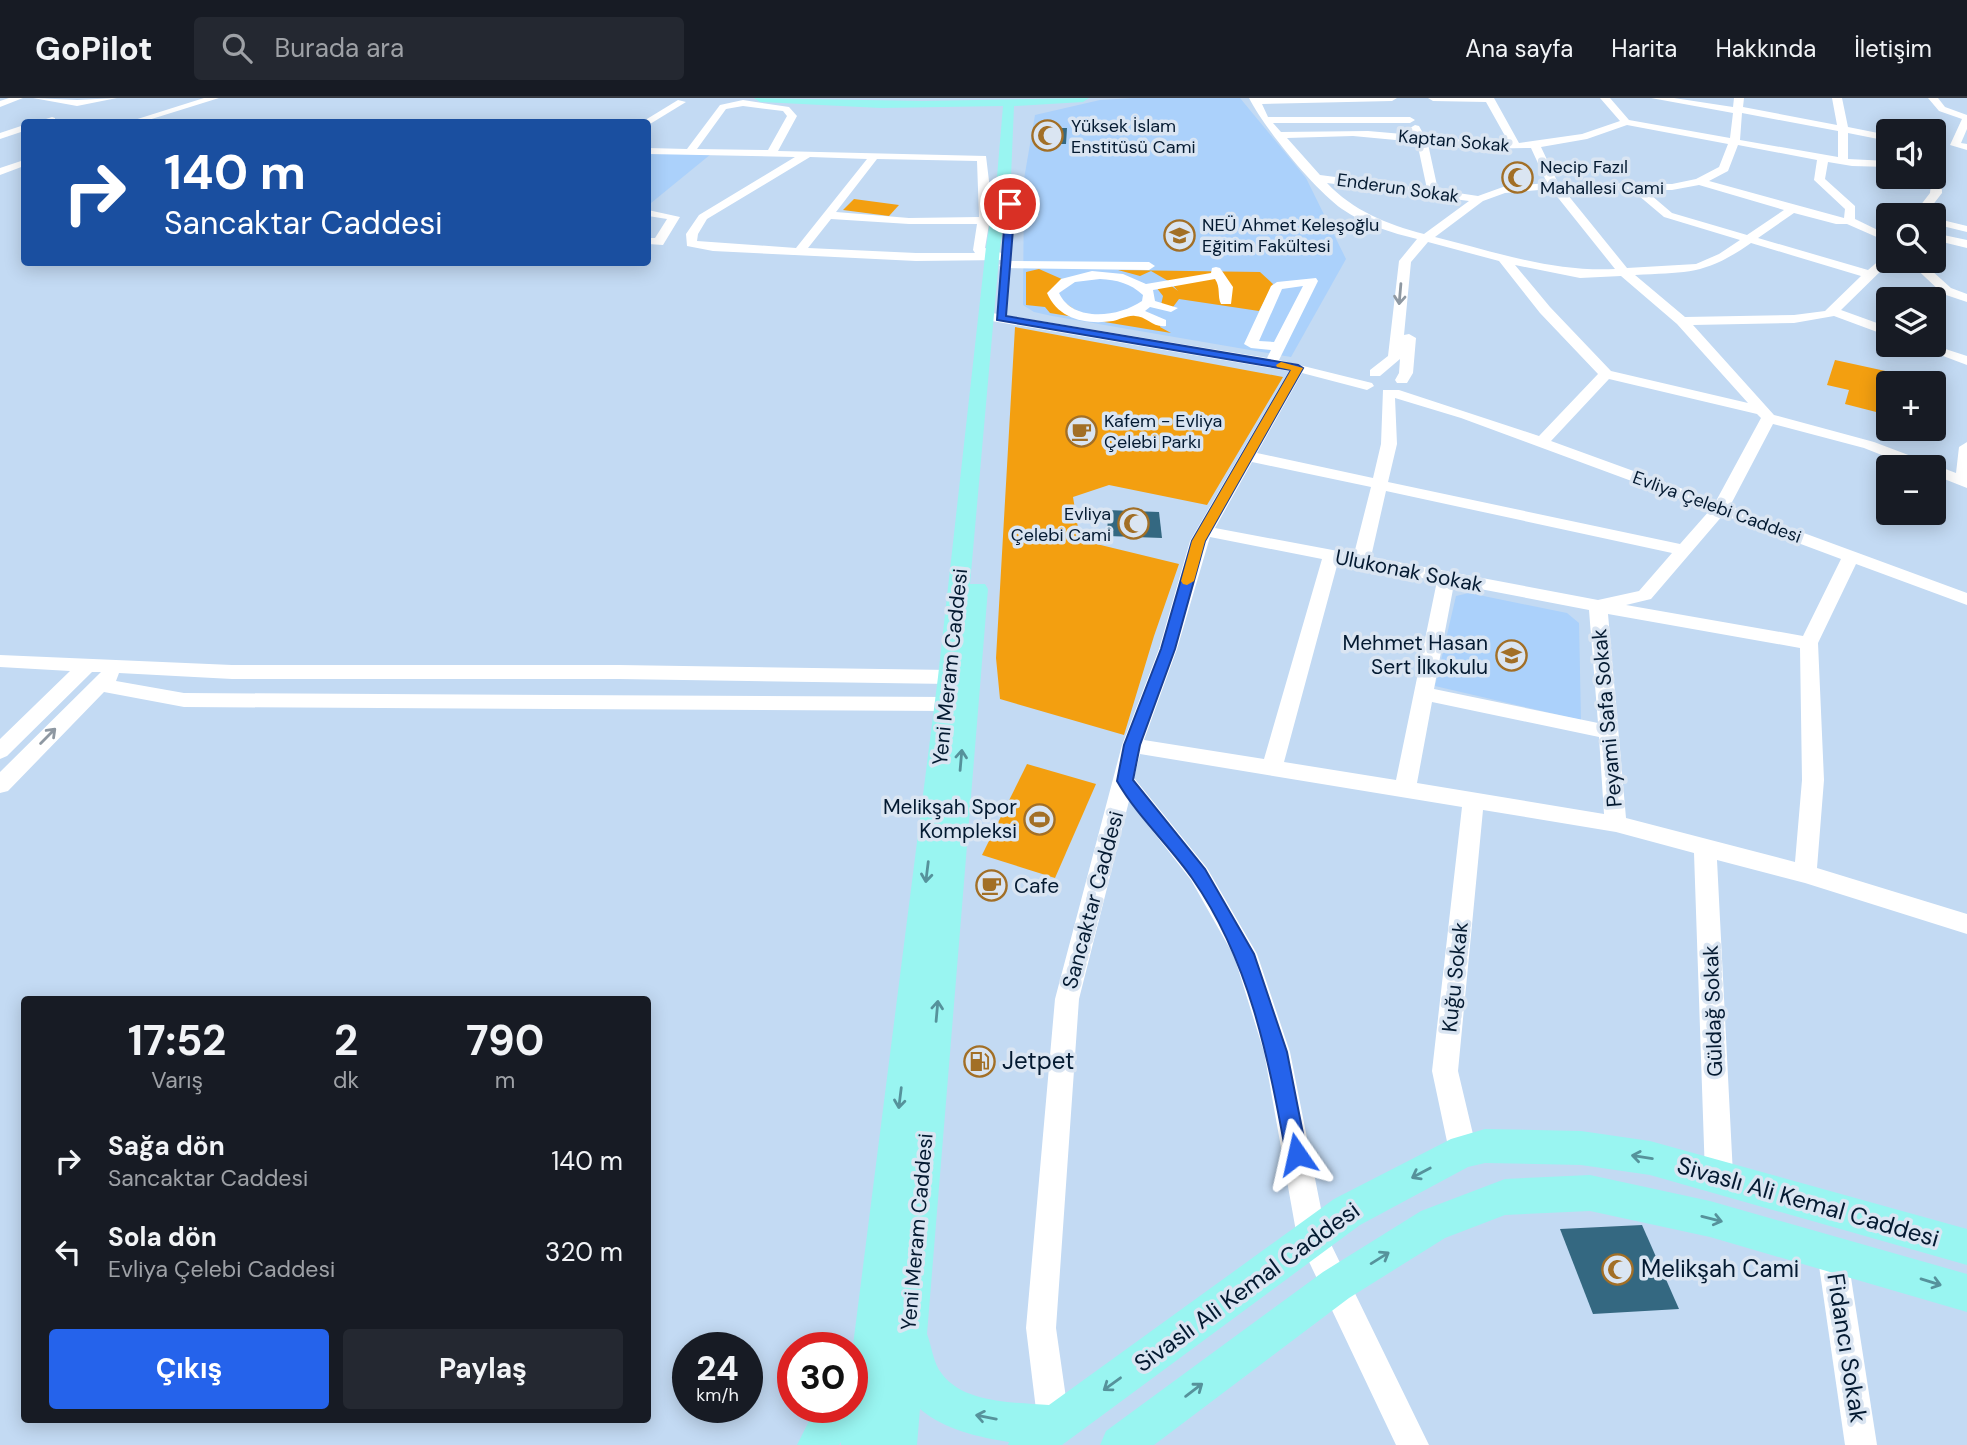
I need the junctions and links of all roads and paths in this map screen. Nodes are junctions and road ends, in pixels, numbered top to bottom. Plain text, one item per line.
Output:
1 (19, 98) edge
2 (38, 98) edge
3 (113, 98) edge
4 (214, 98) edge
5 (226, 98) edge
6 (760, 98) edge
7 (827, 98) edge
8 (976, 98) edge
9 (1083, 98) edge
10 (1392, 98) edge
11 (1398, 98) edge
12 (1433, 98) edge
13 (1605, 98) edge
14 (1837, 98) edge
15 (1933, 98) edge
16 (1077, 99) edge
17 (1258, 99) edge
18 (1490, 99) edge
19 (1663, 99) edge
20 (889, 100) edge
21 (958, 100) junction
22 (681, 102) dead end
23 (0, 104) edge
24 (923, 106) junction
25 (1739, 106) edge
26 (1017, 108) edge
27 (1967, 118) edge
28 (145, 119) edge
29 (149, 119) edge
30 (150, 119) edge
31 (651, 120) edge
32 (1270, 120) junction
33 (1410, 120) junction
34 (1626, 122) junction
35 (21, 129) edge
36 (1843, 129) junction
37 (1283, 135) junction
38 (0, 136) edge
39 (1876, 136) edge
40 (1421, 140) junction
41 (1734, 142) junction
42 (1955, 145) junction
43 (1516, 146) junction
44 (1535, 146) junction
45 (1967, 147) edge
46 (651, 151) edge
47 (1946, 151) edge
48 (690, 152) junction
49 (773, 153) junction
50 (808, 154) junction
51 (876, 155) junction
52 (21, 156) edge
53 (1823, 158) junction
54 (1843, 161) junction
55 (0, 163) edge
56 (1876, 163) edge
57 (21, 164) edge
58 (0, 172) edge
59 (1322, 178) junction
60 (1699, 182) junction
61 (1638, 190) junction
62 (1558, 191) junction
63 (1433, 193) junction
64 (1479, 199) junction
65 (1791, 209) junction
66 (651, 214) edge
67 (829, 215) junction
68 (1451, 219) junction
69 (984, 220) junction
70 (1376, 220) junction
71 (1849, 221) junction
72 (1946, 223) edge
73 (1966, 227) edge
74 (1876, 233) edge
75 (1434, 239) junction
76 (1748, 239) junction
77 (1946, 240) edge
78 (651, 241) edge
79 (1967, 244) edge
80 (800, 251) junction
81 (1001, 259) junction
82 (1504, 259) junction
83 (1405, 261) junction
84 (1149, 266) dead end
85 (1041, 269) dead end
86 (1876, 270) edge
87 (1625, 273) junction
88 (1927, 273) edge
89 (1872, 275) junction
90 (1062, 278) junction
91 (1143, 283) junction
92 (1967, 298) edge
93 (1226, 301) dead end
94 (1152, 309) junction
95 (1833, 311) junction
96 (993, 317) junction
97 (1682, 321) junction
98 (1161, 323) dead end
99 (1876, 327) edge
100 (1279, 347) junction
101 (1946, 354) edge
102 (1967, 361) edge
103 (1271, 363) junction
104 (1306, 370) junction
105 (1606, 374) junction
106 (1370, 378) junction
107 (1397, 387) junction
108 (1766, 414) junction
109 (1541, 443) junction
110 (1967, 447) edge
111 (1895, 455) edge
112 (1247, 456) junction
113 (1946, 475) edge
114 (1965, 483) edge
115 (1380, 486) junction
116 (1721, 508) junction
117 (1204, 531) junction
118 (1684, 551) junction
119 (1331, 556) junction
120 (1851, 556) junction
121 (1361, 562) junction
122 (1446, 578) junction
123 (1967, 599) edge
124 (1606, 604) junction
125 (1809, 643) junction
126 (0, 661) edge
127 (88, 665) junction
128 (118, 666) junction
129 (950, 677) junction
130 (100, 685) junction
131 (1424, 694) junction
132 (947, 704) junction
133 (1608, 732) junction
134 (1132, 745) junction
135 (0, 751) edge
136 (1272, 768) junction
137 (1125, 781) junction
138 (0, 785) edge
139 (1405, 790) junction
140 (1474, 801) junction
141 (1616, 824) junction
142 (1705, 848) junction
143 (1805, 874) junction
144 (1967, 924) edge
145 (1463, 1151) junction
146 (1719, 1175) junction
147 (1312, 1237) junction
148 (1967, 1247) edge
149 (1832, 1252) junction
150 (1336, 1285) junction
151 (1967, 1293) edge
152 (893, 1303) junction
153 (868, 1343) edge
154 (829, 1423) edge
155 (1041, 1436) edge
156 (817, 1445) edge
157 (861, 1445) edge
158 (897, 1445) edge
159 (1120, 1445) edge
160 (1413, 1445) edge
161 (1861, 1445) edge

1 - 23 street
2 - 3 street
3 - 28 street
4 - 29 street
5 - 30 street
6 - 24 main road
7 - 20 main road
8 - 21 main road
9 - 16 main road
10 - 17 street
11 - 33 street
12 - 18 street
13 - 34 street
14 - 36 street
15 - 27 street
16 - 26 main road
17 - 32 street
18 - 43 street
19 - 25 street
20 - 21 main road
21 - 26 main road
22 - 31 street
24 - 26 main road
24 - 26 main road
25 - 36 street
25 - 41 street
26 - 81 main road, Yeni Meram Caddesi
27 - 42 street
32 - 33 street
32 - 37 street
33 - 40 street
34 - 41 street
34 - 44 street, Kaptan Sokak
35 - 38 street
36 - 39 street
36 - 54 street
37 - 40 street, Kaptan Sokak
37 - 59 street
40 - 43 street, Kaptan Sokak
40 - 63 street
41 - 53 street
41 - 60 street
42 - 45 street
42 - 47 street
43 - 44 street, Kaptan Sokak
44 - 62 street
46 - 48 street
48 - 49 street
48 - 49 street
49 - 50 street
50 - 51 street
50 - 80 street
51 - 67 street
51 - 69 street
52 - 55 street
53 - 54 street
53 - 71 street
54 - 56 street
57 - 58 street
59 - 63 street, Enderun Sokak
59 - 70 street
60 - 61 street
60 - 65 street
61 - 62 street
61 - 76 street
62 - 64 street
62 - 75 street
62 - 87 street
63 - 64 street, Enderun Sokak
64 - 68 street
65 - 71 street
65 - 76 street
66 - 78 street
67 - 69 street
67 - 80 street
68 - 70 street
68 - 75 street
69 - 81 street
70 - 75 street
70 - 83 street
71 - 74 street
72 - 73 street
75 - 82 street
75 - 83 street
75 - 107 street
76 - 87 street
76 - 89 street
77 - 79 street
80 - 81 street
81 - 84 street
81 - 96 main road, Yeni Meram Caddesi
82 - 87 street
82 - 105 street
83 -> 106 street
85 - 90 street
86 - 89 street
87 - 97 street
88 - 92 street
89 - 95 street
90 - 91 street
90 - 94 street
91 - 93 street
91 - 94 street
94 - 98 street
95 - 97 street
95 - 99 street
96 - 103 street
96 - 129 main road, Yeni Meram Caddesi
152 -> 96 main road, Yeni Meram Caddesi
97 - 108 street
100 - 100 street
100 - 103 street
101 - 102 street
103 - 104 street
104 - 106 street
104 - 112 street, Sancaktar Caddesi
105 - 108 street
105 - 109 street
106 - 107 street, Evliya Çelebi Caddesi
107 - 109 street, Evliya Çelebi Caddesi
107 - 115 street
108 - 111 street
108 - 116 street
109 - 116 street, Evliya Çelebi Caddesi
110 - 114 street
112 - 115 street
112 - 117 street, Sancaktar Caddesi
113 - 114 street
115 - 118 street
115 - 121 street
116 - 118 street
116 - 120 street, Evliya Çelebi Caddesi
117 - 119 street, Ulukonak Sokak
117 - 134 street, Sancaktar Caddesi
118 - 124 street
119 - 121 street, Ulukonak Sokak
119 - 136 street
120 - 123 street, Evliya Çelebi Caddesi
120 - 125 street
121 - 122 street, Ulukonak Sokak
122 - 124 street, Ulukonak Sokak
122 - 131 street
124 - 125 street, Ulukonak Sokak
124 - 133 street, Peyami Safa Sokak
125 - 143 street
126 - 127 street
127 - 128 street
127 - 135 street
128 - 129 street
128 - 130 street
129 - 132 main road, Yeni Meram Caddesi
130 - 132 street
138 -> 130 street
131 - 133 street
131 - 139 street
132 -> 152 main road, Yeni Meram Caddesi
133 - 141 street, Peyami Safa Sokak
134 - 136 street
134 - 137 street, Sancaktar Caddesi
136 - 139 street
137 - 147 street
137 - 155 street, Sancaktar Caddesi
139 - 140 street
140 - 141 street
140 - 145 street, Kuğu Sokak
141 - 142 street, Peyami Safa Sokak
142 - 143 street, Peyami Safa Sokak
142 - 146 street, Güldağ Sokak
143 - 144 street, Peyami Safa Sokak
146 -> 145 main road, Sivaslı Ali Kemal Caddesi
145 -> 147 main road, Sivaslı Ali Kemal Caddesi
146 - 148 main road, Sivaslı Ali Kemal Caddesi
147 - 150 street
147 -> 155 main road, Sivaslı Ali Kemal Caddesi
150 -> 149 main road, Sivaslı Ali Kemal Caddesi
149 -> 151 main road, Sivaslı Ali Kemal Caddesi
149 - 161 street, Fidancı Sokak
159 -> 150 main road, Sivaslı Ali Kemal Caddesi
150 - 160 street
152 - 153 main road
155 -> 152 main road
152 - 157 main road, Yeni Meram Caddesi
152 - 158 main road, Yeni Meram Caddesi
154 - 156 main road

